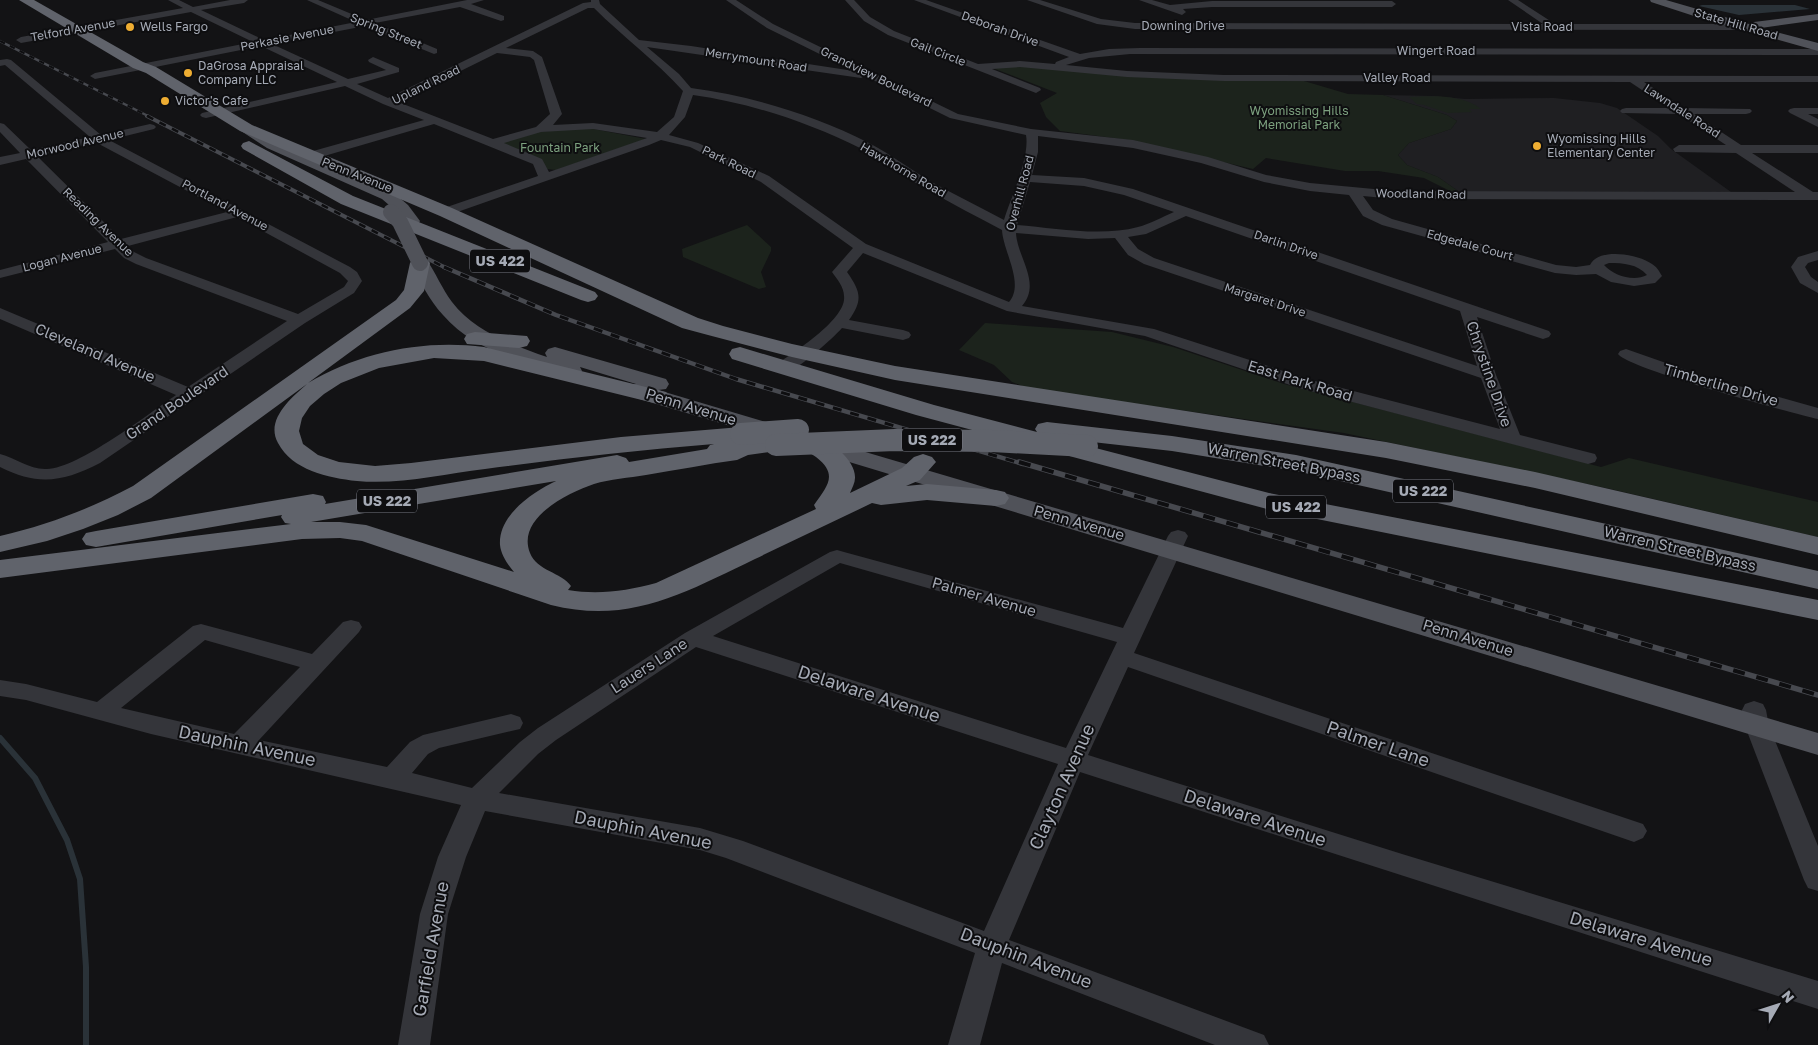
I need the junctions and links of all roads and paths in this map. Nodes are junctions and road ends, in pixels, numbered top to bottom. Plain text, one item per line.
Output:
1 (25, 0) edge
2 (172, 0) edge
3 (244, 0) edge
4 (311, 0) edge
5 (450, 0) edge
6 (480, 0) edge
7 (730, 0) edge
8 (849, 0) edge
9 (918, 0) edge
10 (1031, 0) edge
11 (1143, 0) edge
12 (1512, 0) edge
13 (1655, 0) edge
14 (1662, 0) edge
15 (596, 2) edge
16 (460, 4) junction
17 (1392, 4) dead end
18 (1170, 8) junction
19 (192, 9) junction
20 (1818, 17) edge
21 (501, 18) dead end
22 (366, 23) junction
23 (1312, 23) dead end
24 (1209, 26) junction
25 (1747, 26) junction
26 (1339, 27) junction
27 (1554, 27) junction
28 (77, 30) junction
29 (21, 40) dead end
30 (262, 43) junction
31 (637, 43) junction
32 (1818, 46) edge
33 (434, 50) dead end
34 (495, 50) junction
35 (1363, 51) junction
36 (1591, 51) junction
37 (1818, 52) edge
38 (1081, 58) junction
39 (372, 60) dead end
40 (0, 63) edge
41 (1056, 66) junction
42 (142, 67) junction
43 (976, 67) junction
44 (95, 76) dead end
45 (874, 77) junction
46 (1390, 78) junction
47 (1633, 79) junction
48 (1818, 79) edge
49 (347, 83) junction
50 (1036, 90) dead end
51 (688, 91) junction
52 (387, 102) junction
53 (1681, 110) junction
54 (1746, 110) dead end
55 (555, 111) junction
56 (1626, 111) dead end
57 (1818, 111) edge
58 (213, 113) junction
59 (433, 121) junction
60 (1818, 124) edge
61 (0, 126) edge
62 (594, 126) junction
63 (150, 128) dead end
64 (237, 129) junction
65 (540, 129) junction
66 (1031, 132) junction
67 (660, 136) junction
68 (99, 139) junction
69 (493, 143) junction
70 (694, 145) junction
71 (630, 149) junction
72 (1680, 149) dead end
73 (1740, 149) junction
74 (1818, 149) edge
75 (28, 155) junction
76 (310, 156) junction
77 (0, 161) edge
78 (545, 178) junction
79 (1024, 178) junction
80 (1354, 192) junction
81 (1814, 196) edge
82 (1187, 211) junction
83 (446, 212) junction
84 (240, 213) junction
85 (1009, 228) junction
86 (1119, 234) junction
87 (118, 244) junction
88 (861, 247) junction
89 (1818, 255) edge
90 (429, 267) junction
91 (1598, 269) dead end
92 (0, 274) edge
93 (570, 289) junction
94 (1818, 289) edge
95 (1012, 308) junction
96 (1467, 309) junction
97 (0, 313) edge
98 (299, 320) junction
99 (838, 323) junction
100 (1543, 334) dead end
101 (903, 335) dead end
102 (489, 340) junction
103 (519, 341) junction
104 (1626, 354) dead end
105 (793, 360) junction
106 (1488, 375) junction
107 (282, 392) junction
108 (189, 394) junction
109 (658, 397) junction
110 (1818, 414) edge
111 (741, 434) junction
112 (1512, 438) junction
113 (813, 444) junction
114 (776, 445) junction
115 (1588, 458) dead end
116 (0, 460) edge
117 (912, 469) junction
118 (996, 498) junction
119 (841, 503) junction
120 (1174, 543) junction
121 (0, 544) edge
122 (1818, 546) edge
123 (0, 555) edge
124 (838, 556) joint
125 (0, 568) edge
126 (1818, 580) edge
127 (1818, 594) edge
128 (1818, 610) edge
129 (351, 627) dead end
130 (693, 638) junction
131 (1126, 648) junction
132 (315, 663) junction
133 (5, 689) edge
134 (101, 712) junction
135 (1756, 718) junction
136 (511, 723) dead end
137 (1818, 729) edge
138 (240, 744) junction
139 (1818, 744) edge
140 (1073, 759) junction
141 (393, 778) junction
142 (478, 799) junction
143 (1634, 831) dead end
144 (1818, 880) edge
145 (992, 945) junction
146 (1818, 995) edge
147 (414, 1045) edge
148 (964, 1045) edge
149 (1253, 1045) edge

1 - 28 highway, Penn Avenue / US 422
2 - 19 street
3 - 19 street, Telford Avenue
4 - 22 street, Spring Street
5 - 16 street
6 - 16 street, Perkasie Avenue
7 - 45 street, Grandview Boulevard
8 - 43 street, Gail Circle
9 - 38 street, Deborah Drive
10 - 24 street, Downing Drive
11 - 18 street
12 - 27 street, Lawndale Road
13 - 25 main road, State Hill Road
14 - 25 main road, State Hill Road
15 - 31 street
15 - 34 street, Upland Road
16 - 21 street
16 - 22 street, Perkasie Avenue
17 - 18 street
18 - 24 street
19 - 28 street, Telford Avenue
19 - 30 street
20 - 25 main road
22 - 30 street, Perkasie Avenue
22 - 33 street, Spring Street
23 - 26 street
24 - 26 street, Downing Drive
25 - 27 street, Vista Road
25 - 32 main road, State Hill Road
26 - 27 street, Vista Road
26 - 35 street
27 - 36 street, Lawndale Road
28 - 29 street, Telford Avenue
28 - 42 highway, Penn Avenue / US 422
30 - 42 street, Perkasie Avenue
30 - 49 street
31 - 45 street, Merrymount Road
31 - 51 street
34 - 52 street, Upland Road
34 - 55 street
35 - 36 street, Wingert Road
35 - 38 street, Wingert Road
35 - 46 street
36 - 37 street, Wingert Road
36 - 47 street, Lawndale Road
38 - 41 street, Wingert Road
39 - 49 street
40 - 68 street, Portland Avenue
41 - 43 street, Valley Road
41 - 46 street, Valley Road
42 - 44 street, Perkasie Avenue
42 - 58 highway, Penn Avenue / US 422
43 - 50 street, Gail Circle
45 - 66 street, Grandview Boulevard
46 - 47 street, Valley Road
47 - 48 street, Valley Road
47 - 53 street, Lawndale Road
49 - 52 street
49 - 58 street
51 - 67 street
51 - 85 street, Hawthorne Road
52 - 59 street, Upland Road
53 - 54 street
53 - 56 street
53 - 73 street, Lawndale Road
55 - 62 street
55 - 65 street
57 - 60 street
58 - 64 highway, Penn Avenue / US 422
59 - 69 street, Upland Road
59 - 76 street
61 - 75 street, Reading Avenue
62 - 65 street, Park Road
62 - 67 street, Park Road
63 - 68 street, Morwood Avenue
64 - 76 highway, Penn Avenue / US 422
64 - 90 main road, Penn Avenue, bridge
64 - 90 main road, Penn Avenue
64 - 93 highway, Penn Avenue / US 422
65 - 69 street, Park Road
66 - 79 street, Overhill Road
66 - 80 street, Woodland Road
67 - 70 street, Park Road
67 - 71 street
68 - 75 street, Morwood Avenue
68 - 84 street, Portland Avenue
69 - 78 street, Upland Road
70 - 71 street
70 - 88 street, Park Road
71 - 78 street
72 - 73 street
73 - 74 street
73 - 81 street, Lawndale Road
75 - 77 street, Morwood Avenue
75 - 87 street, Reading Avenue
76 - 83 highway, Penn Avenue / US 422
78 - 83 street
79 - 82 street, Darlin Drive
79 - 85 street, Overhill Road
80 - 81 street, Woodland Road
80 - 91 street, Edgedale Court
82 - 86 street
82 - 96 street, Darlin Drive
83 - 93 highway
83 - 105 highway, Penn Avenue / US 422
84 - 87 street, Logan Avenue
84 - 98 street, Portland Avenue
85 - 86 street, Hawthorne Road
85 - 95 street, Overhill Road
86 - 106 street, Margaret Drive
87 - 92 street, Logan Avenue
87 - 98 street, Reading Avenue
88 - 95 street, Park Road
88 - 99 street
89 - 94 street
90 - 102 main road, Penn Avenue
90 - 103 main road, Penn Avenue
90 - 107 highway
93 - 105 highway, Penn Avenue / US 422
95 - 112 street, East Park Road
96 - 100 street, Darlin Drive
96 - 106 street, Chrystine Drive
97 - 108 street, Cleveland Avenue
98 - 108 street, Grand Boulevard
99 - 101 street
99 - 105 street
102 - 103 highway
102 - 107 highway
102 - 109 main road, Penn Avenue
103 - 117 main road, Penn Avenue
104 - 110 street, Timberline Drive
105 - 122 highway, US 422
105 - 128 highway, US 422
106 - 112 street, Chrystine Drive
107 - 121 highway
108 - 116 street, Grand Boulevard
109 - 111 highway
109 - 113 main road, Penn Avenue
111 - 123 highway, US 222
111 - 126 highway, Warren Street Bypass / US 222, bridge
112 - 115 street, East Park Road
113 - 117 main road, Penn Avenue
113 - 119 highway
114 - 119 highway
114 - 125 highway, US 222
114 - 127 highway, Warren Street Bypass / US 222, bridge
117 - 118 main road, Penn Avenue
117 - 119 highway
117 - 120 main road, Penn Avenue
118 - 119 highway
118 - 120 main road, Penn Avenue
119 - 125 highway
120 - 131 street, Clayton Avenue
120 - 135 main road, Penn Avenue
124 - 130 street, Lauers Lane
124 - 131 street, Palmer Avenue
129 - 132 street
130 - 140 street, Delaware Avenue
130 - 142 street, Lauers Lane
131 - 140 street, Clayton Avenue
131 - 143 street, Palmer Lane
132 - 134 street
132 - 138 street
133 - 134 street, Dauphin Avenue
134 - 138 street, Dauphin Avenue
135 - 137 main road, Penn Avenue
135 - 139 main road, Penn Avenue
135 - 144 street
136 - 141 street
138 - 141 street, Dauphin Avenue
140 - 145 street, Clayton Avenue
140 - 146 street, Delaware Avenue
141 - 142 street, Dauphin Avenue
142 - 145 street, Dauphin Avenue
142 - 147 street, Garfield Avenue
145 - 148 street, Clayton Avenue
145 - 149 street, Dauphin Avenue

